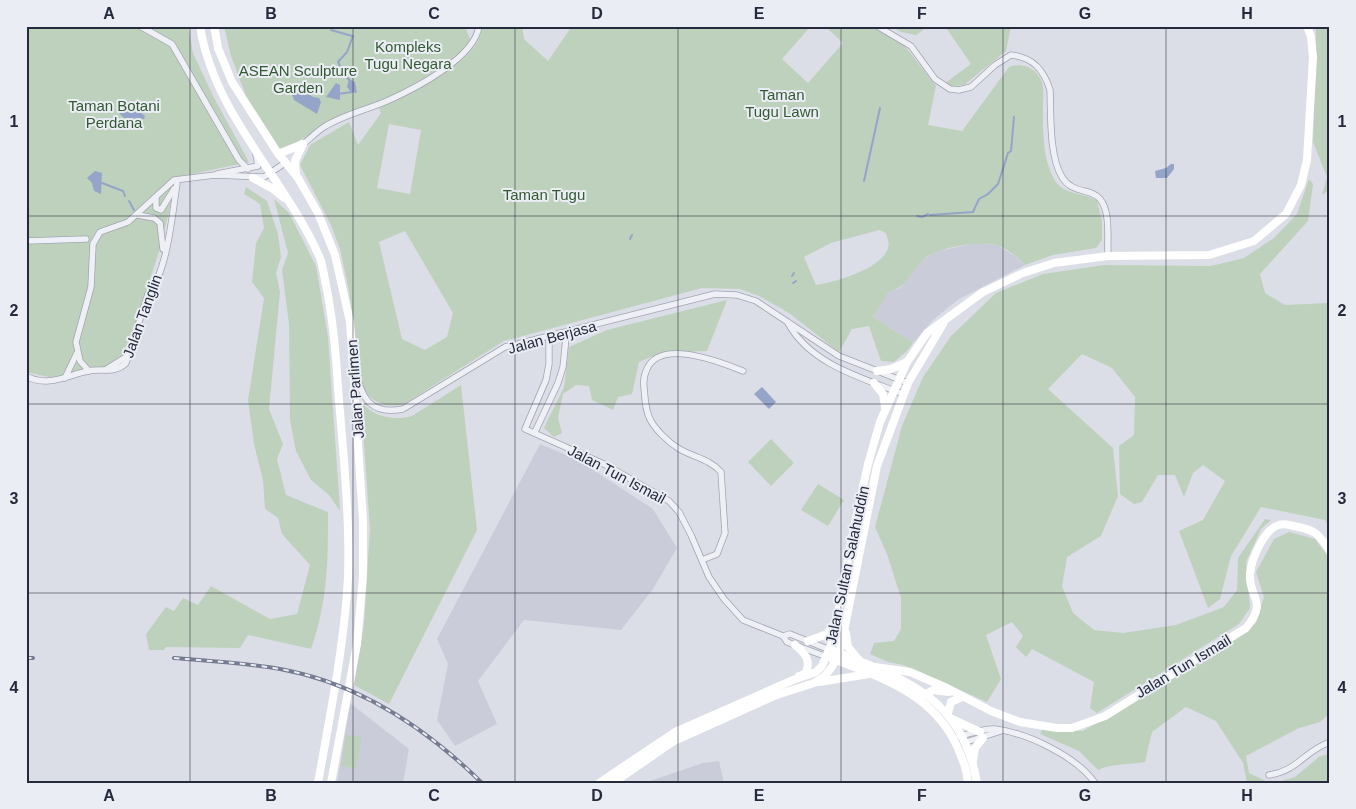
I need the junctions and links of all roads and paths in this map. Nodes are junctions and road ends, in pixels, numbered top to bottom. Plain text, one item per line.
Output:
1 (140, 26) edge
2 (200, 26) edge
3 (214, 26) edge
4 (479, 26) edge
5 (877, 26) edge
6 (1307, 26) edge
7 (303, 144) junction
8 (254, 150) junction
9 (278, 154) junction
10 (239, 160) junction
11 (285, 163) junction
12 (248, 169) junction
13 (233, 172) junction
14 (270, 173) junction
15 (215, 175) junction
16 (253, 178) junction
17 (298, 178) junction
18 (178, 181) junction
19 (157, 197) junction
20 (292, 206) junction
21 (138, 215) junction
22 (86, 239) dead end
23 (26, 241) edge
24 (164, 256) junction
25 (1108, 256) junction
26 (944, 322) junction
27 (788, 323) junction
28 (585, 328) junction
29 (551, 335) junction
30 (564, 348) junction
31 (77, 353) junction
32 (354, 360) junction
33 (907, 362) junction
34 (89, 371) junction
35 (743, 371) dead end
36 (877, 371) junction
37 (27, 377) edge
38 (65, 378) junction
39 (898, 379) junction
40 (908, 383) junction
41 (874, 384) junction
42 (894, 391) junction
43 (903, 394) junction
44 (884, 414) junction
45 (531, 415) junction
46 (534, 432) junction
47 (1330, 551) edge
48 (702, 560) junction
49 (837, 619) junction
50 (845, 626) junction
51 (783, 636) junction
52 (808, 641) junction
53 (795, 644) junction
54 (828, 653) junction
55 (837, 656) junction
56 (860, 661) junction
57 (872, 670) junction
58 (793, 680) junction
59 (934, 682) junction
60 (814, 683) junction
61 (924, 691) junction
62 (958, 695) junction
63 (918, 698) junction
64 (950, 716) junction
65 (981, 735) junction
66 (959, 741) junction
67 (1330, 742) edge
68 (972, 762) junction
69 (1269, 775) dead end
70 (318, 783) edge
71 (332, 783) edge
72 (600, 783) edge
73 (613, 783) edge
74 (968, 783) edge
75 (977, 783) edge
76 (1095, 783) edge

1 - 10 street
2 - 8 street, Jalan Parlimen
3 - 9 street, Jalan Parlimen
4 - 7 street
5 - 25 street
6 - 25 street, Jalan Sultan Salahuddin
7 - 9 street
7 - 17 street
8 - 12 street
8 - 14 street, Jalan Parlimen
9 - 11 street, Jalan Parlimen
10 - 12 street
10 - 13 street
11 - 14 street
11 - 17 street, Jalan Parlimen
12 - 13 street
13 - 15 street
14 - 16 street
14 - 20 street, Jalan Parlimen
15 - 16 street
15 - 18 street
16 - 20 street
17 - 32 street, Jalan Parlimen
18 - 19 street
18 - 19 street
18 - 24 street, Jalan Tanglin
19 - 21 street
20 - 70 street, Jalan Parlimen
21 - 24 street, Jalan Tanglin
21 - 31 street
22 - 23 street
24 - 34 street, Jalan Tanglin
25 - 26 street, Jalan Sultan Salahuddin
26 - 33 street, Jalan Sultan Salahuddin
26 - 40 street, Jalan Sultan Salahuddin
27 - 28 street, Jalan Berjasa
27 - 36 street, Jalan Berjasa
27 - 41 street, Jalan Berjasa
28 - 29 street, Jalan Berjasa
28 - 30 street
29 - 30 street
29 - 32 street, Jalan Berjasa
29 - 45 street, Jalan Tun Ismail
30 - 46 street
31 - 34 street
31 - 38 street
32 - 71 street, Jalan Parlimen
33 - 36 street
33 - 39 street, Jalan Sultan Salahuddin
34 - 38 street, Jalan Tanglin
35 - 48 street
36 - 39 street, Jalan Berjasa
37 - 38 street, Jalan Tanglin
39 - 40 street, Jalan Berjasa
39 - 42 street, Jalan Sultan Salahuddin
40 - 43 street, Jalan Sultan Salahuddin
41 - 42 street, Jalan Berjasa
41 - 44 street
42 - 43 street, Jalan Berjasa
42 - 44 street, Jalan Sultan Salahuddin
43 - 50 street, Jalan Sultan Salahuddin
44 - 49 street, Jalan Sultan Salahuddin
45 - 46 street
45 - 46 street, Jalan Tun Ismail
46 - 48 street, Jalan Tun Ismail
47 - 62 street, Jalan Tun Ismail
48 - 51 street, Jalan Tun Ismail
49 - 52 street
49 - 54 street, Jalan Sultan Salahuddin
50 - 55 street, Jalan Sultan Salahuddin
50 - 56 street
51 - 52 street, Jalan Tun Ismail
51 - 53 street, Jalan Tun Ismail
52 - 54 street, Jalan Tun Ismail
53 - 54 street, Jalan Tun Ismail
53 - 58 street
54 - 55 street, Jalan Tun Ismail
54 - 58 street, Jalan Sultan Salahuddin
55 - 56 street, Jalan Tun Ismail
55 - 57 street, Jalan Tun Ismail
55 - 60 street, Jalan Sultan Salahuddin
56 - 57 street, Jalan Tun Ismail
57 - 59 street, Jalan Tun Ismail
57 - 60 street
57 - 61 street, Jalan Tun Ismail
57 - 63 street, Jalan Tun Ismail
58 - 72 street, Jalan Sultan Salahuddin
59 - 61 street
59 - 62 street, Jalan Tun Ismail
60 - 73 street, Jalan Sultan Salahuddin
61 - 62 street, Jalan Tun Ismail
61 - 63 street
61 - 64 street, Jalan Tun Ismail
62 - 64 street
63 - 66 street, Jalan Tun Ismail
64 - 65 street
64 - 66 street, Jalan Tun Ismail
65 - 66 street
65 - 68 street
65 - 76 street
66 - 68 street
66 - 74 street
67 - 69 street
68 - 75 street

